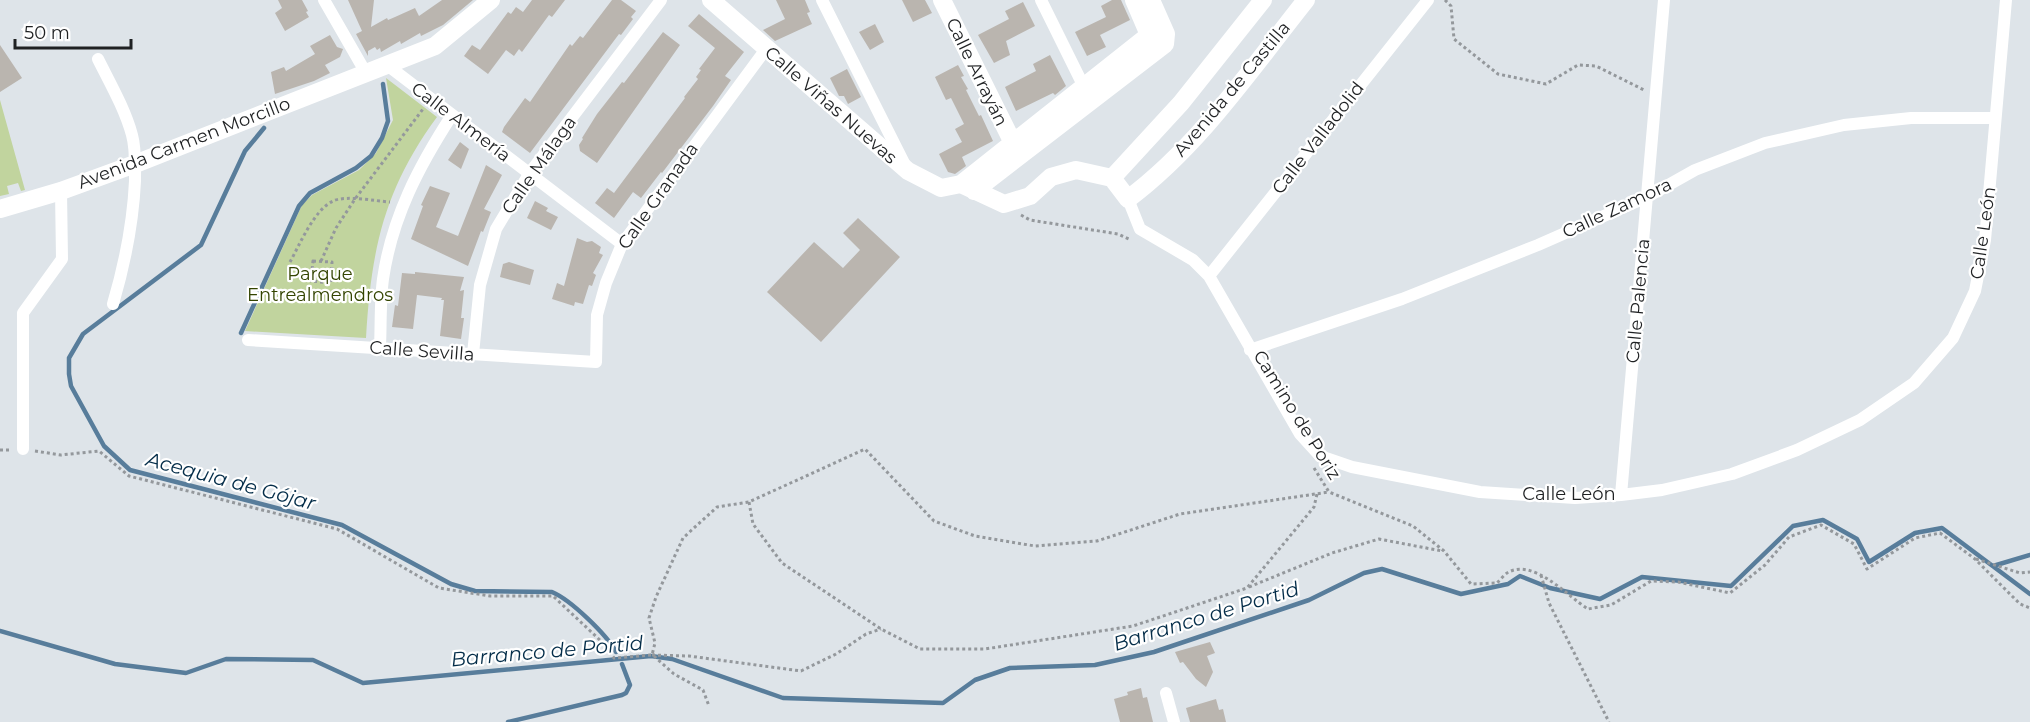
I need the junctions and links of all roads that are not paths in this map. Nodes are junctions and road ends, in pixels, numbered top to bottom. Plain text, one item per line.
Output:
1 (324, 0) edge
2 (491, 0) edge
3 (661, 0) edge
4 (711, 0) edge
5 (822, 0) edge
6 (942, 0) edge
7 (1041, 0) edge
8 (1134, 0) edge
9 (1151, 0) edge
10 (1263, 0) edge
11 (1306, 0) edge
12 (1428, 0) edge
13 (1664, 0) edge
14 (2006, 0) edge
15 (766, 49) junction
16 (98, 59) dead end
17 (387, 65) junction
18 (366, 73) junction
19 (1087, 95) junction
20 (452, 114) junction
21 (1995, 118) junction
22 (1016, 150) junction
23 (135, 164) junction
24 (908, 171) junction
25 (529, 174) junction
26 (1112, 178) junction
27 (968, 188) junction
28 (61, 191) junction
29 (1647, 197) junction
30 (1128, 199) junction
31 (0, 209) edge
32 (622, 244) junction
33 (1209, 276) junction
34 (113, 304) dead end
35 (248, 340) dead end
36 (380, 348) junction
37 (1250, 350) junction
38 (473, 354) junction
39 (596, 362) joint
40 (23, 449) road end
41 (1621, 495) junction
42 (1166, 693) dead end
43 (1174, 722) edge

1 - 18 street
2 - 17 street, Avenida Carmen Morcillo
3 - 25 street, Calle Málaga
4 - 15 street, Calle Viñas Nuevas
5 - 24 street
6 - 22 street, Calle Arrayán
7 - 19 street
8 - 19 street
9 - 19 street
10 - 26 street, Avenida de Castilla
11 - 30 street, Avenida de Castilla
12 - 33 street, Calle Valladolid
13 - 29 street, Calle Palencia
14 - 21 street, Calle León
15 - 24 street, Calle Viñas Nuevas
15 - 32 street, Calle Granada
16 - 23 street
17 - 18 street, Avenida Carmen Morcillo
17 - 20 street, Calle Almería
18 - 23 street, Avenida Carmen Morcillo
19 - 22 street
20 - 25 street, Calle Almería
20 - 36 street
21 - 29 street, Calle Zamora
21 - 41 street, Calle León
22 - 27 street
23 - 28 street, Avenida Carmen Morcillo
23 - 34 street
24 - 27 street, Calle Viñas Nuevas
25 - 32 street, Calle Almería
25 - 38 street, Calle Málaga
26 - 27 street
26 - 30 street, Calle León
28 - 31 street, Avenida Carmen Morcillo
28 - 40 street
29 - 37 street, Calle Zamora
29 - 41 street, Calle Palencia
30 - 33 street, Calle León
32 - 39 street, Calle Granada
33 - 37 street, Calle León
35 - 36 street, Calle Sevilla
36 - 38 street, Calle Sevilla
37 - 41 street, Calle León
38 - 39 street, Calle Sevilla
42 - 43 street

